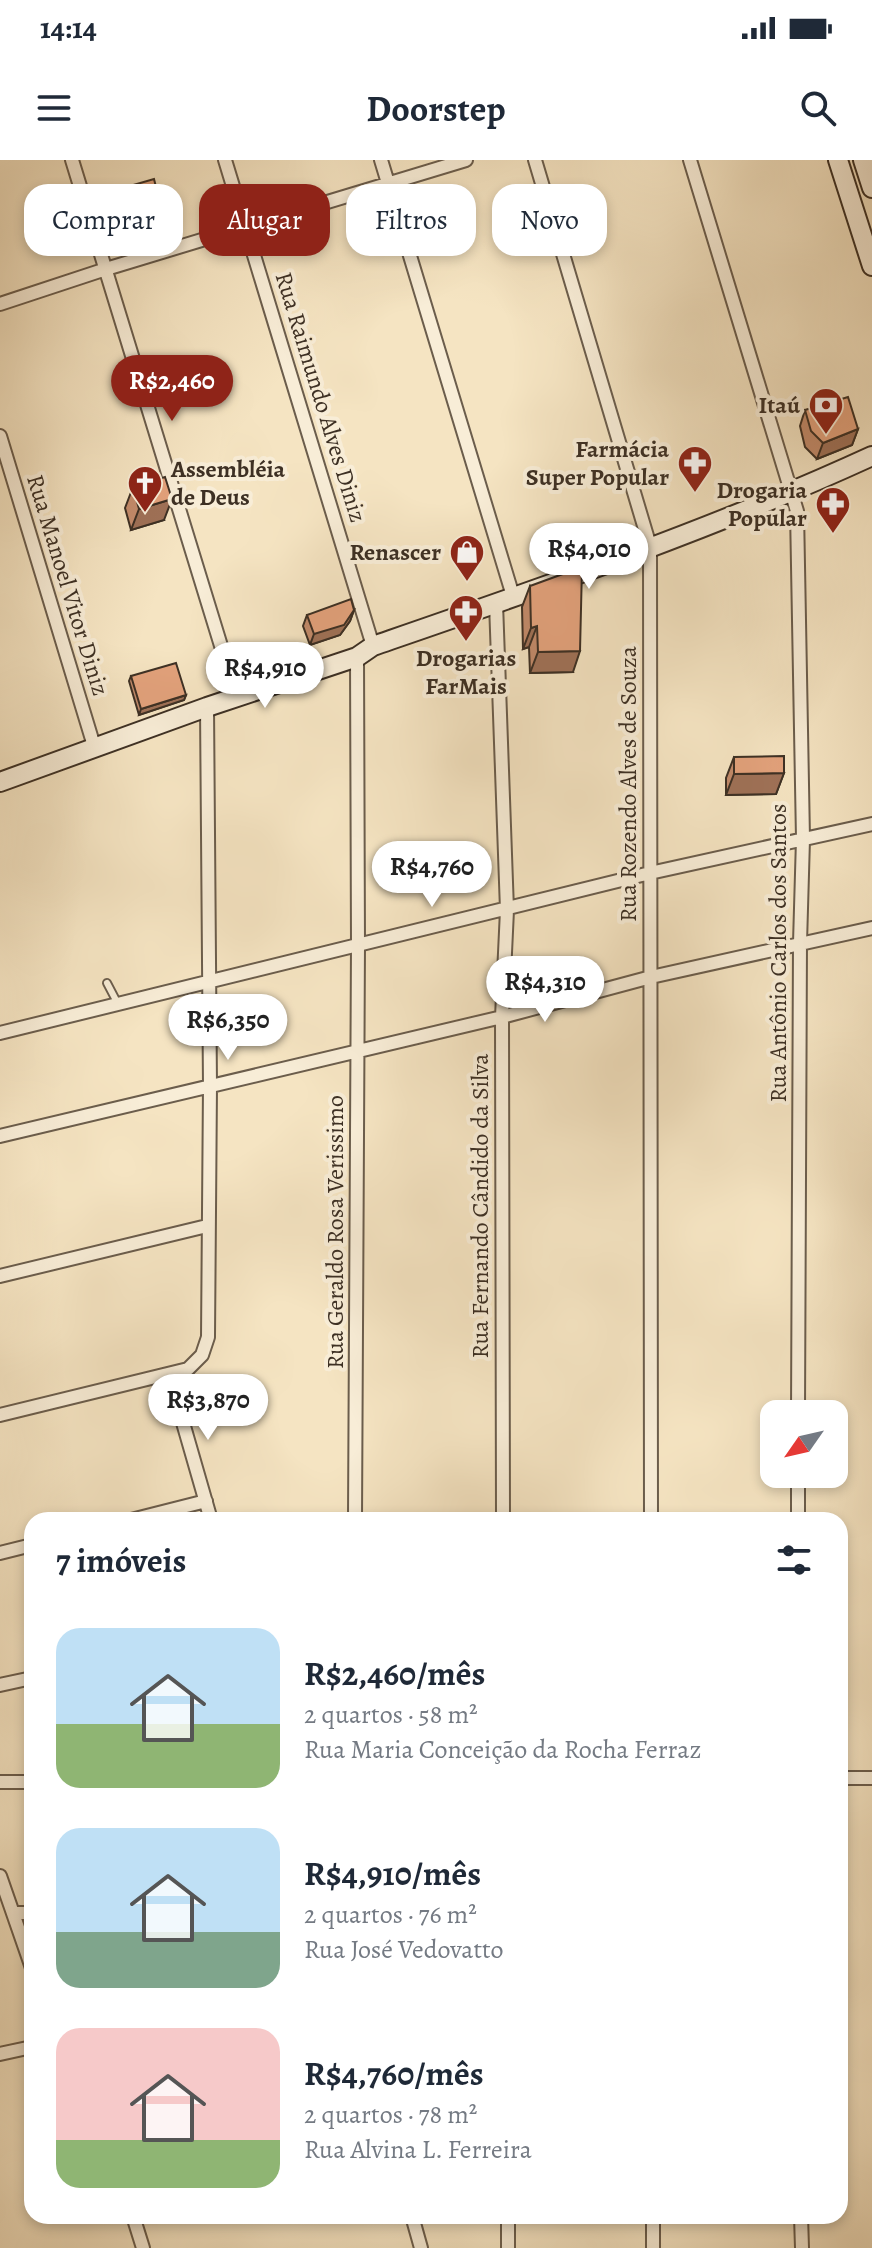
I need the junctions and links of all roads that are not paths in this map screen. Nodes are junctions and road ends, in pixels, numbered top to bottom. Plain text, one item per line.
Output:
1 (72, 160) edge
2 (225, 160) edge
3 (381, 160) edge
4 (466, 160) edge
5 (535, 160) edge
6 (690, 160) edge
7 (838, 160) edge
8 (863, 160) edge
9 (232, 184) edge
10 (388, 184) joint
11 (872, 188) edge
12 (199, 242) edge
13 (255, 256) edge
14 (408, 256) edge
15 (872, 266) edge
16 (106, 269) junction
17 (0, 304) edge
18 (0, 436) edge
19 (872, 456) edge
20 (793, 493) junction
21 (650, 546) junction
22 (505, 600) junction
23 (373, 646) junction
24 (357, 657) junction
25 (237, 698) junction
26 (207, 707) junction
27 (94, 746) junction
28 (0, 782) edge
29 (872, 824) edge
30 (803, 839) junction
31 (650, 873) junction
32 (507, 910) junction
33 (872, 928) edge
34 (800, 943) junction
35 (358, 944) junction
36 (651, 977) junction
37 (209, 982) junction
38 (107, 983) dead end
39 (118, 1004) junction
40 (502, 1017) junction
41 (0, 1033) edge
42 (358, 1050) junction
43 (210, 1086) junction
44 (0, 1136) edge
45 (207, 1226) junction
46 (0, 1276) edge
47 (169, 1374) junction
48 (798, 1400) edge
49 (0, 1415) edge
50 (798, 1488) edge
51 (206, 1501) junction
52 (163, 1512) edge
53 (209, 1512) edge
54 (355, 1512) edge
55 (503, 1512) edge
56 (651, 1512) edge
57 (798, 1512) edge
58 (24, 1547) edge
59 (0, 1553) edge
60 (24, 1680) edge
61 (0, 1685) edge
62 (848, 1778) edge
63 (872, 1778) edge
64 (0, 1782) edge
65 (24, 1782) edge
66 (0, 1876) edge
67 (13, 1913) junction
68 (24, 1913) edge
69 (24, 1945) edge
70 (24, 2049) edge
71 (0, 2054) edge
72 (136, 2224) edge
73 (414, 2224) edge
74 (508, 2224) edge
75 (653, 2224) edge
76 (801, 2224) edge
77 (143, 2248) edge
78 (421, 2248) edge
79 (508, 2248) edge
80 (653, 2248) edge
81 (802, 2248) edge

1 - 16 street
2 - 9 street, Rua Raimundo Alves Diniz
3 - 10 street, Rua Fernando Cândido da Silva
4 - 10 street
5 - 21 street, Rua Rozendo Alves de Souza
6 - 20 street, Rua Antônio Carlos dos Santos
7 - 15 street
8 - 11 street
12 - 16 street
13 - 23 street, Rua Raimundo Alves Diniz
14 - 22 street, Rua Fernando Cândido da Silva
16 - 17 street
16 - 25 street
18 - 27 street, Rua Manoel Vitor Diniz
19 - 20 street
20 - 21 street
20 - 30 street, Rua Antônio Carlos dos Santos
21 - 22 street
21 - 31 street, Rua Rozendo Alves de Souza
22 - 23 street
22 - 32 street, Rua Fernando Cândido da Silva
23 - 24 street
24 - 25 street
24 - 35 street, Rua Geraldo Rosa Verissimo
25 - 26 street
26 - 27 street
26 - 37 street
27 - 28 street
29 - 30 street
30 - 31 street
30 - 34 street, Rua Antônio Carlos dos Santos
31 - 32 street
31 - 36 street, Rua Rozendo Alves de Souza
32 - 35 street
32 - 40 street, Rua Fernando Cândido da Silva
33 - 34 street
34 - 36 street
34 - 48 street, Rua Antônio Carlos dos Santos
35 - 37 street
35 - 42 street, Rua Geraldo Rosa Verissimo
36 - 40 street
36 - 56 street, Rua Rozendo Alves de Souza
37 - 39 street
37 - 43 street
38 - 39 lane
39 - 41 street
40 - 42 street
40 - 55 street, Rua Fernando Cândido da Silva
42 - 43 street
42 - 54 street, Rua Geraldo Rosa Verissimo
43 - 44 street
43 - 45 street
45 - 46 street
45 - 47 street
47 - 49 street
47 - 51 street
50 - 57 street
51 - 52 street
51 - 53 street
58 - 59 street
60 - 61 street
62 - 63 street
64 - 65 street
66 - 67 street
67 - 68 street
67 - 69 street
70 - 71 street
72 - 77 street
73 - 78 street
74 - 79 street
75 - 80 street
76 - 81 street

